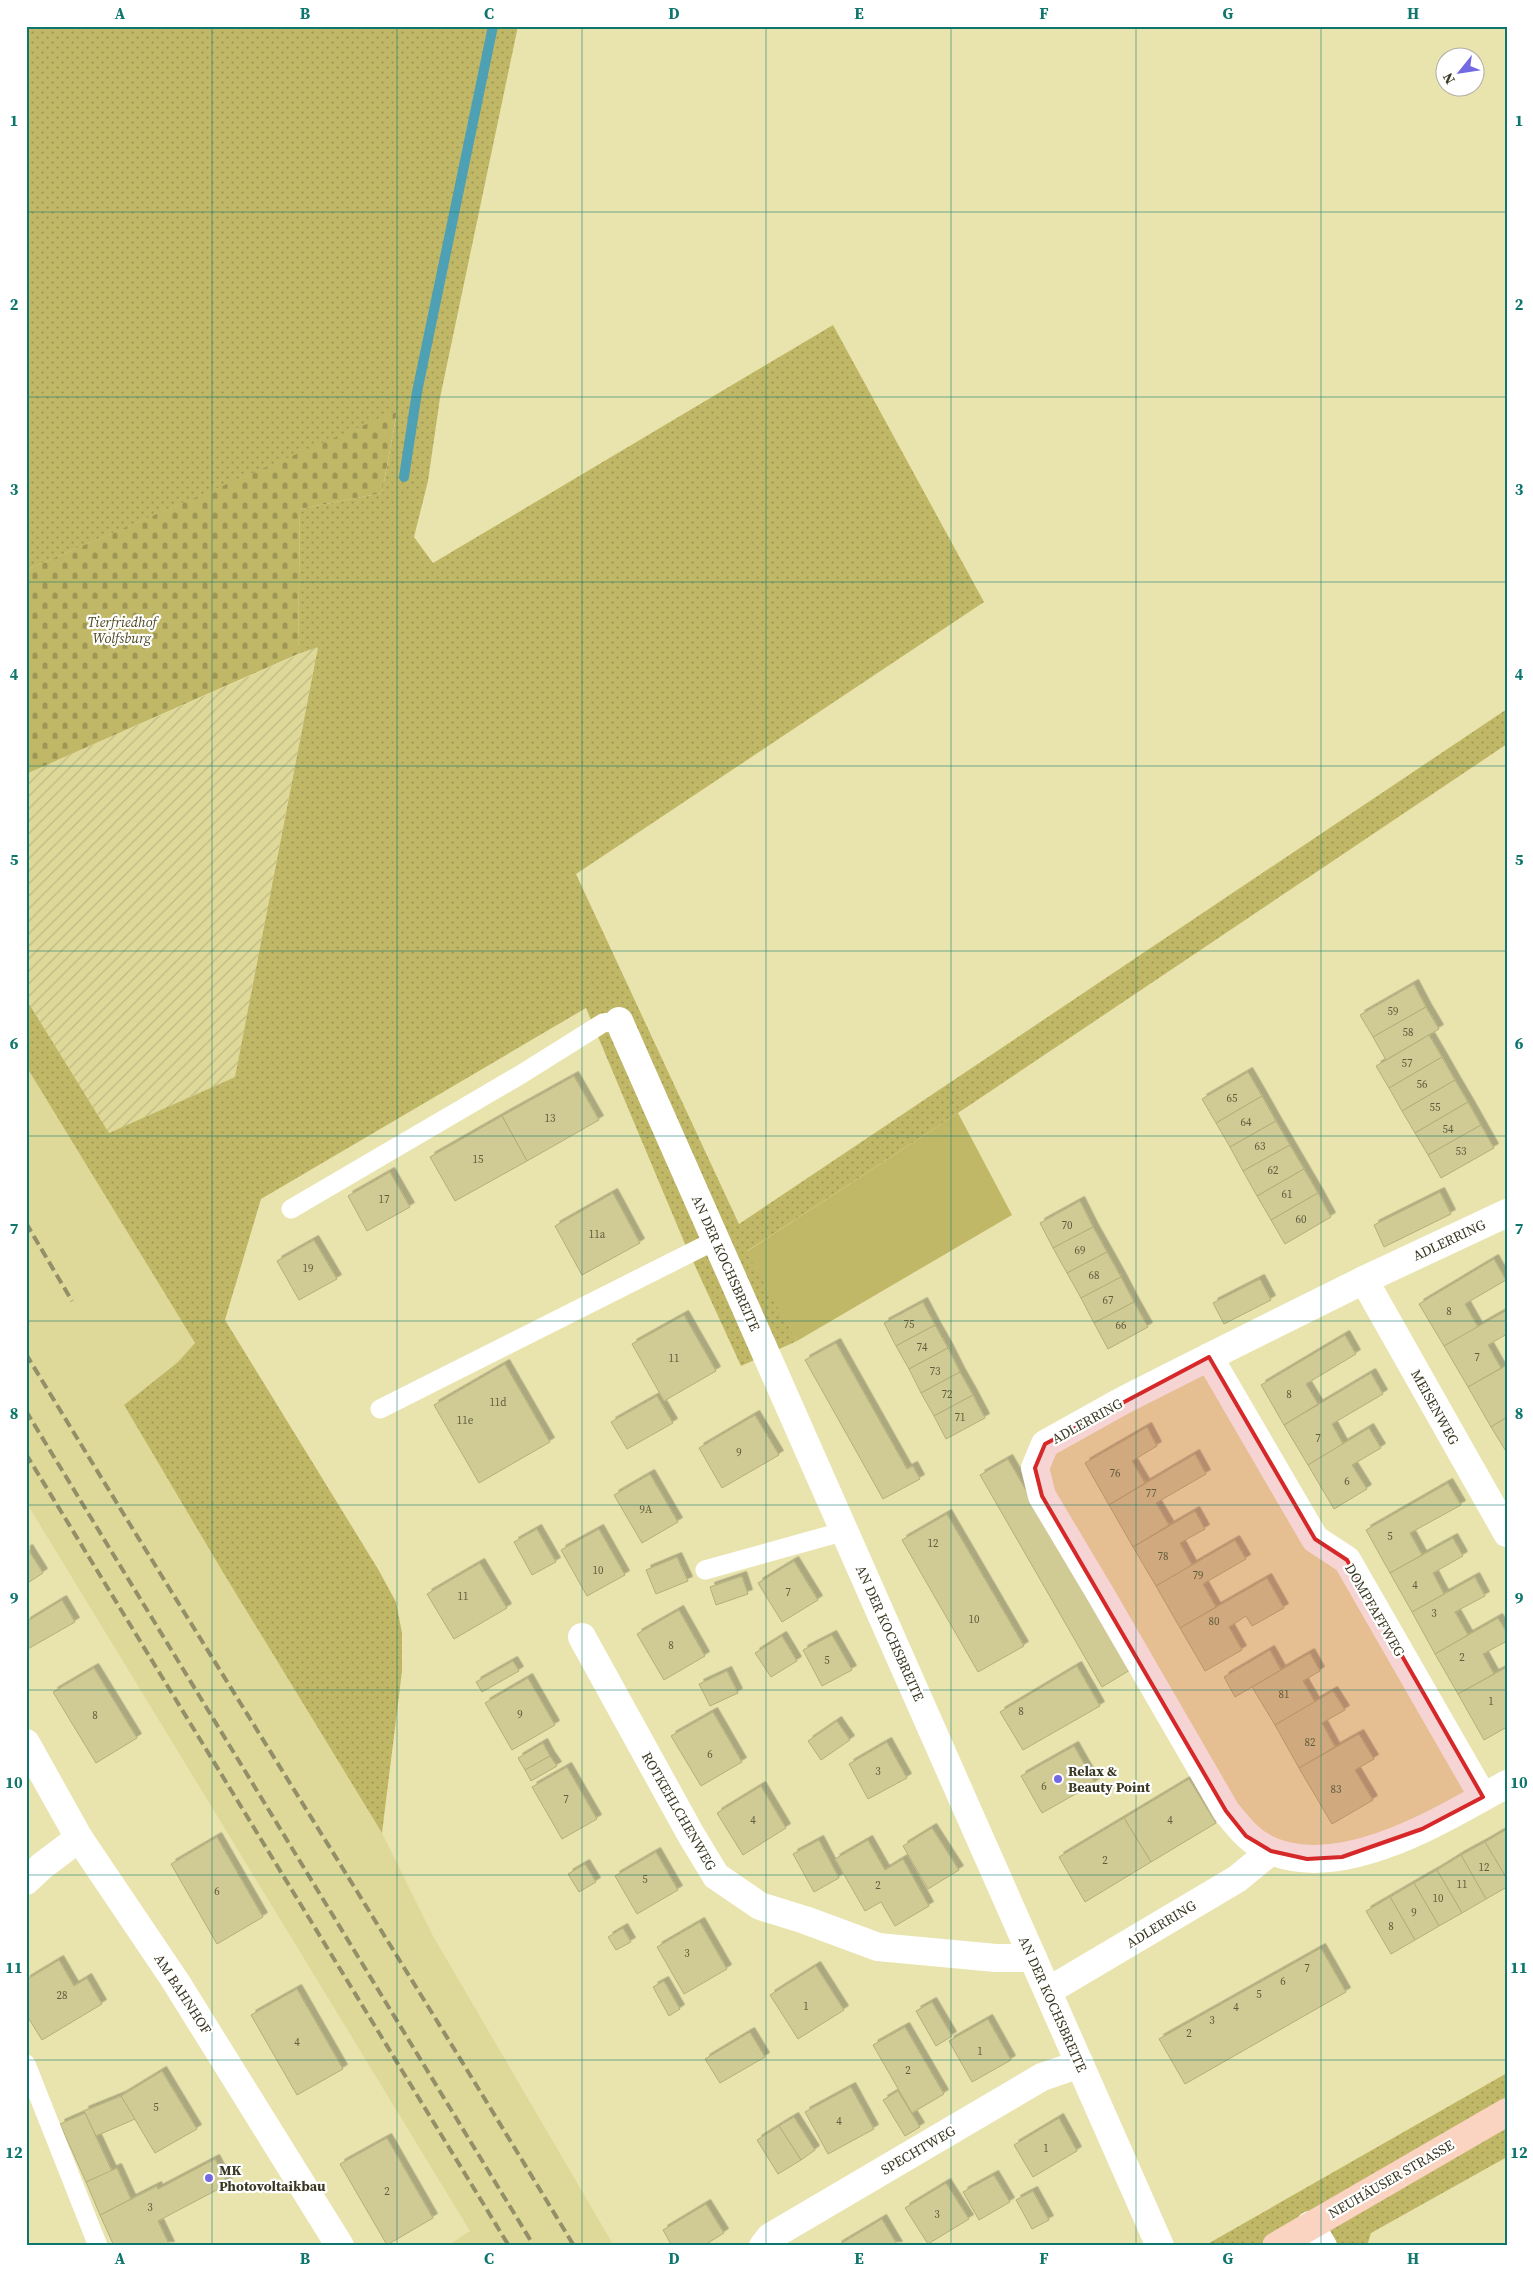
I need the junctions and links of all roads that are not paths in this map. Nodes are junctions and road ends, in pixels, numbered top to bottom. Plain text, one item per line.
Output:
1 (619, 1021) joint
2 (290, 1208) dead end
3 (1507, 1213) edge
4 (716, 1240) junction
5 (1364, 1280) junction
6 (1208, 1357) junction
7 (380, 1409) dead end
8 (845, 1531) junction
9 (1507, 1533) edge
10 (705, 1570) dead end
11 (582, 1637) dead end
12 (26, 1742) edge
13 (1507, 1784) edge
14 (1483, 1797) junction
15 (80, 1838) junction
16 (1271, 1851) junction
17 (26, 1881) edge
18 (1033, 1958) junction
19 (1048, 1991) junction
20 (26, 2064) edge
21 (1080, 2064) junction
22 (1507, 2112) edge
23 (1316, 2236) edge
24 (98, 2246) edge
25 (340, 2246) edge
26 (763, 2246) edge
27 (1160, 2246) edge
28 (1276, 2246) edge

1 - 2 lane
1 - 4 street, AN DER KOCHSBREITE
3 - 5 street, ADLERRING
4 - 7 lane
4 - 8 street, AN DER KOCHSBREITE
5 - 6 street, ADLERRING
5 - 9 street, MEISENWEG
6 - 14 street, DOMPFAFFWEG
6 - 16 street, ADLERRING
8 - 10 lane
8 - 18 street, AN DER KOCHSBREITE
11 - 18 street, ROTKEHLCHENWEG
12 - 15 street, AM BAHNHOF
13 - 14 street, ADLERRING
14 - 16 street, ADLERRING
15 - 17 street
15 - 25 street, AM BAHNHOF
16 - 19 street, ADLERRING
18 - 19 street, AN DER KOCHSBREITE
19 - 21 street, AN DER KOCHSBREITE
20 - 24 lane
21 - 26 street, SPECHTWEG
21 - 27 street, AN DER KOCHSBREITE
22 - 23 main road, NEUHÄUSER STRASSE
23 - 28 main road, NEUHÄUSER STRASSE

